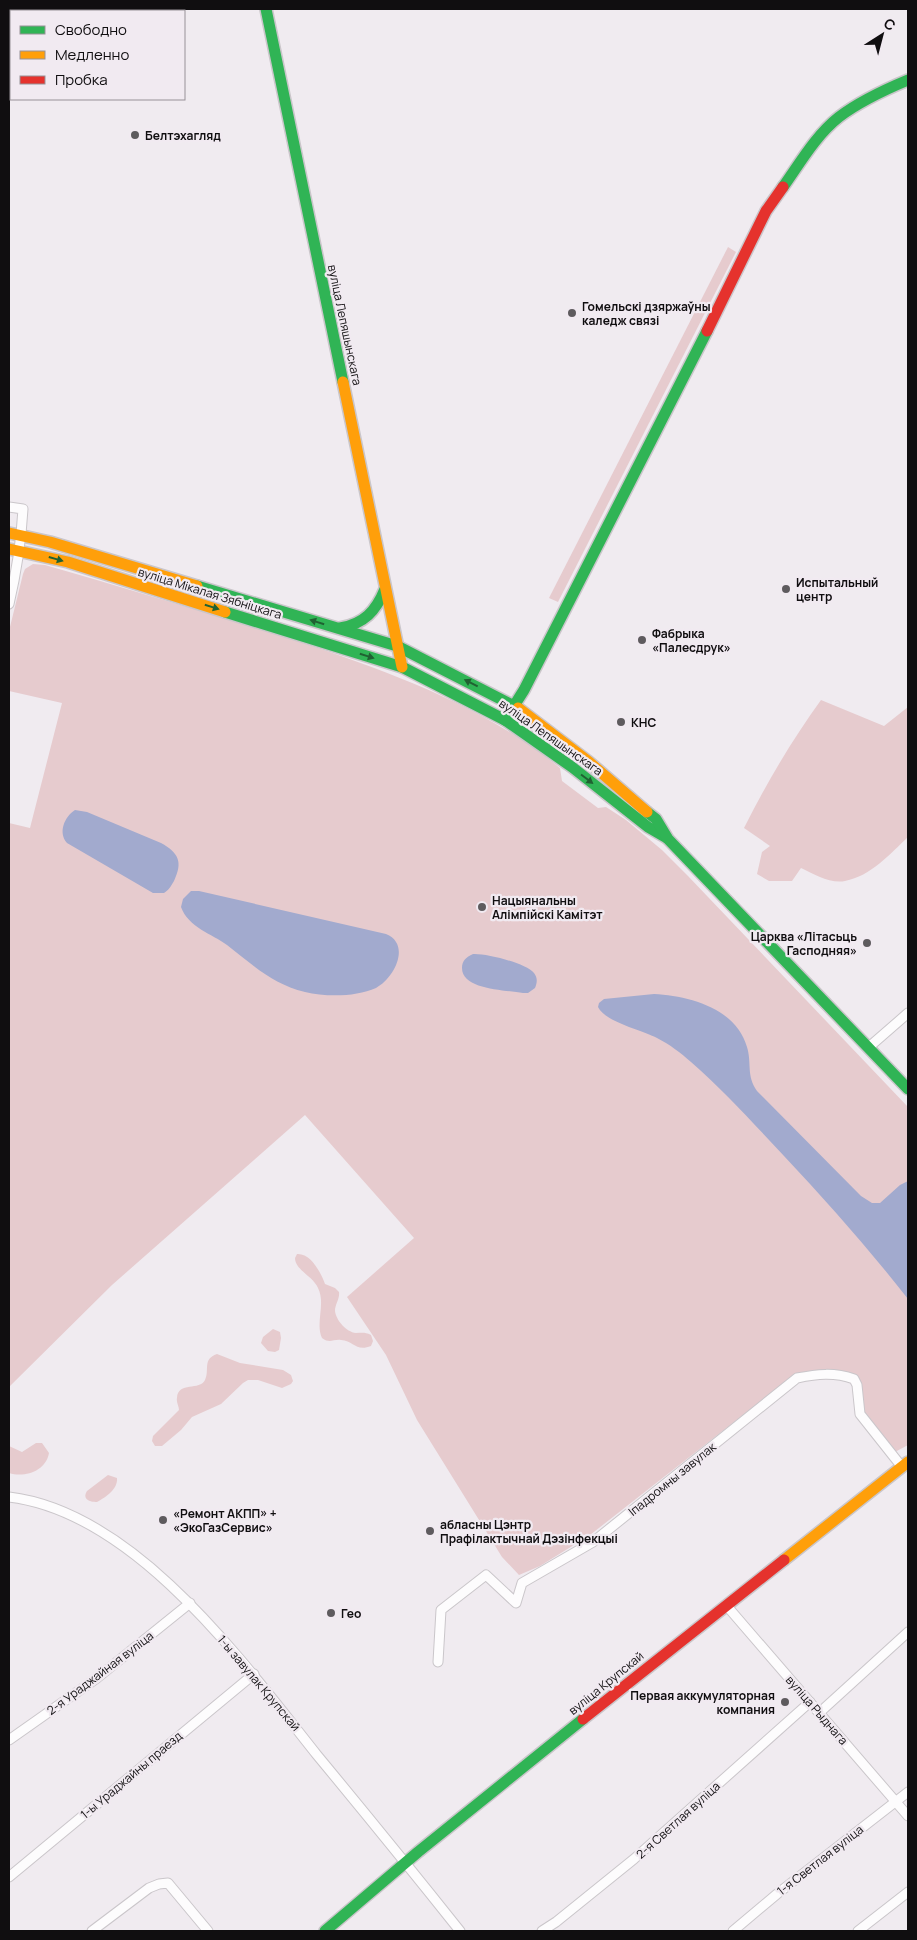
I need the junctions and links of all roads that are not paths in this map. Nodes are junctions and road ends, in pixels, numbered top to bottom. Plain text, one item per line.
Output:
1 (266, 9) edge
2 (908, 80) edge
3 (9, 507) edge
4 (9, 533) edge
5 (22, 536) junction
6 (15, 550) edge
7 (385, 589) junction
8 (9, 604) edge
9 (338, 629) junction
10 (397, 646) junction
11 (402, 667) junction
12 (514, 705) junction
13 (504, 720) junction
14 (668, 839) junction
15 (908, 1012) edge
16 (869, 1047) junction
17 (908, 1089) edge
18 (905, 1464) edge
19 (9, 1497) edge
20 (190, 1603) junction
21 (726, 1605) junction
22 (908, 1632) edge
23 (438, 1662) dead end
24 (254, 1674) junction
25 (810, 1702) junction
26 (819, 1713) junction
27 (9, 1740) edge
28 (908, 1792) edge
29 (896, 1802) junction
30 (908, 1816) edge
31 (406, 1862) junction
32 (9, 1876) edge
33 (908, 1892) edge
34 (92, 1931) edge
35 (208, 1931) edge
36 (325, 1931) edge
37 (460, 1931) edge
38 (542, 1931) edge
39 (733, 1931) edge
40 (858, 1931) edge

1 - 7 main road, вуліца Лепяшынскага
2 - 12 main road
3 - 5 street
4 - 5 main road, вуліца Мікалая Зябніцкага
5 - 6 street
9 -> 5 main road, вуліца Мікалая Зябніцкага
6 - 8 street
6 -> 11 main road, вуліца Мікалая Зябніцкага
7 - 9 main road
7 - 10 main road, вуліца Лепяшынскага
9 - 10 main road, вуліца Мікалая Зябніцкага
10 - 11 main road, вуліца Лепяшынскага
12 -> 10 main road, вуліца Лепяшынскага
11 - 13 main road, вуліца Лепяшынскага
12 - 13 main road
12 - 14 main road, вуліца Лепяшынскага
13 -> 14 main road, вуліца Лепяшынскага
14 - 16 main road, вуліца Лепяшынскага
15 - 16 street
16 - 17 main road, вуліца Лепяшынскага
18 - 21 main road, вуліца Крупскай
18 - 23 street, Іпадромны завулак
19 - 20 street, 1-ы завулак Крупскай
20 - 24 street, 1-ы завулак Крупскай
20 - 27 street, 2-я Ураджайная вуліца
21 - 25 street, вуліца Рыднага
21 - 31 main road, вуліца Крупскай
22 - 26 street
24 - 31 street, 1-ы завулак Крупскай
24 - 32 street, 1-ы Ураджайны праезд
25 - 26 street, вуліца Рыднага
25 - 38 street, 2-я Светлая вуліца
26 - 29 street, вуліца Рыднага
28 - 29 street, 1-я Светлая вуліца
29 - 30 street, вуліца Рыднага
29 - 39 street, 1-я Светлая вуліца
31 - 36 main road, вуліца Крупскай
31 - 37 street, 1-ы завулак Крупскай
33 - 40 street
34 - 35 street

